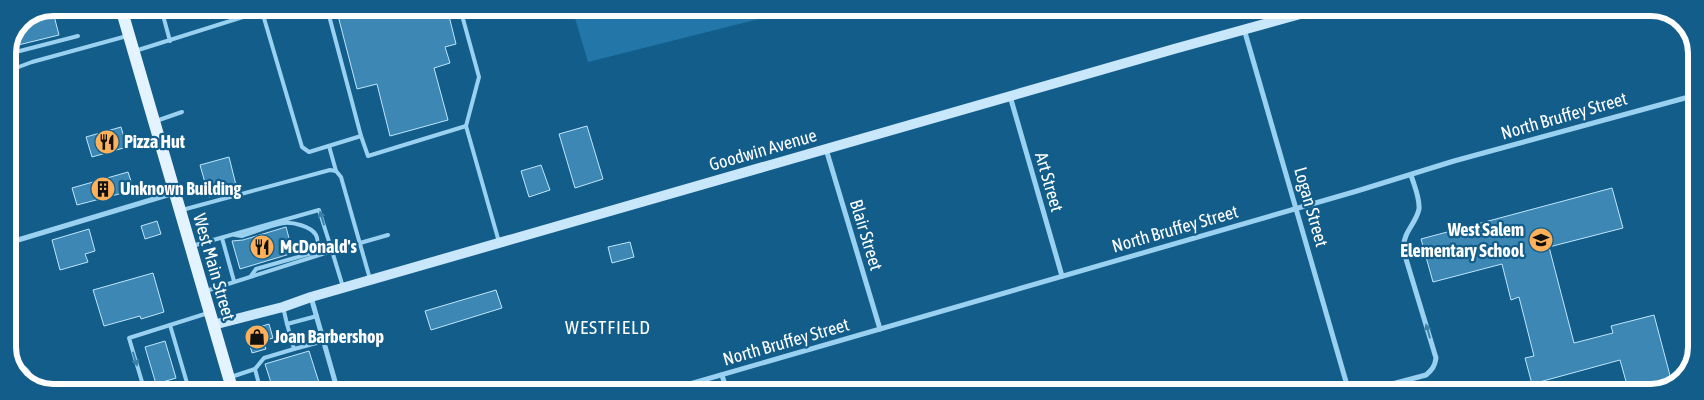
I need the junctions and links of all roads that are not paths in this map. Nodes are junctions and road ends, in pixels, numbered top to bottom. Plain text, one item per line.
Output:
1 (123, 16) edge
2 (163, 16) edge
3 (246, 16) edge
4 (263, 16) edge
5 (329, 16) edge
6 (462, 16) edge
7 (1292, 16) edge
8 (1244, 29) junction
9 (78, 36) dead end
10 (129, 36) junction
11 (170, 41) junction
12 (16, 52) edge
13 (134, 52) junction
14 (16, 68) edge
15 (1010, 96) junction
16 (1688, 96) edge
17 (182, 112) dead end
18 (154, 121) junction
19 (466, 126) junction
20 (361, 136) junction
21 (330, 146) junction
22 (826, 149) junction
23 (336, 171) junction
24 (1411, 175) junction
25 (174, 193) junction
26 (1297, 208) junction
27 (180, 211) junction
28 (232, 235) junction
29 (388, 235) dead end
30 (222, 238) junction
31 (16, 241) edge
32 (360, 243) junction
33 (500, 243) junction
34 (190, 247) junction
35 (332, 251) junction
36 (251, 276) junction
37 (1062, 276) junction
38 (371, 280) junction
39 (234, 282) junction
40 (343, 288) junction
41 (204, 291) junction
42 (311, 297) junction
43 (283, 307) junction
44 (317, 316) junction
45 (211, 319) junction
46 (287, 324) junction
47 (170, 325) junction
48 (880, 329) junction
49 (324, 341) junction
50 (294, 349) junction
51 (255, 369) junction
52 (722, 375) junction
53 (228, 377) junction
54 (143, 384) edge
55 (184, 384) edge
56 (230, 384) edge
57 (259, 384) edge
58 (336, 384) edge
59 (690, 384) edge
60 (725, 384) edge
61 (1348, 384) edge
62 (1392, 384) edge

1 - 10 main road, West Main Street
2 - 11 lane
3 - 11 lane
4 - 21 lane
5 - 20 lane
6 - 19 lane
7 - 8 street, Goodwin Avenue
8 - 15 street, Goodwin Avenue
8 - 26 street, Logan Street
9 - 12 lane
10 - 13 main road, West Main Street
10 - 14 lane
11 - 13 lane
13 - 18 main road, West Main Street
15 - 22 street, Goodwin Avenue
15 - 37 street, Art Street
16 - 24 street, North Bruffey Street
17 - 18 lane
18 - 25 main road, West Main Street
19 - 20 lane
19 - 33 lane
20 - 21 lane
21 - 23 lane
22 - 33 street, Goodwin Avenue
22 - 48 street, Blair Street
23 - 27 lane
23 - 32 lane
24 - 26 street, North Bruffey Street
62 -> 24 street
25 - 27 main road, West Main Street
25 - 31 street
26 - 37 street, North Bruffey Street
26 - 61 street, Logan Street
27 - 34 main road, West Main Street
28 - 30 lane
35 -> 28 lane
28 - 36 lane
29 - 32 lane
30 - 34 lane
30 - 39 lane
32 - 38 lane
33 - 38 street, Goodwin Avenue
34 - 41 main road, West Main Street
35 - 36 lane
35 - 40 lane
36 - 39 lane
37 - 48 street, North Bruffey Street
38 - 40 street, Goodwin Avenue
39 - 41 lane
40 - 42 street, Goodwin Avenue
41 - 45 main road, West Main Street
42 - 43 street, Goodwin Avenue
42 - 44 street
43 - 45 street, Goodwin Avenue
43 - 46 lane
44 - 46 lane
44 - 49 street
45 - 47 lane
45 - 53 main road, West Main Street
46 - 50 lane
47 -> 54 lane
47 - 55 lane
48 - 52 street, North Bruffey Street
49 - 50 lane
49 - 58 street
50 - 51 lane
51 - 53 lane
51 - 57 lane
52 - 59 street, North Bruffey Street
52 - 60 street
53 - 56 main road, West Main Street

